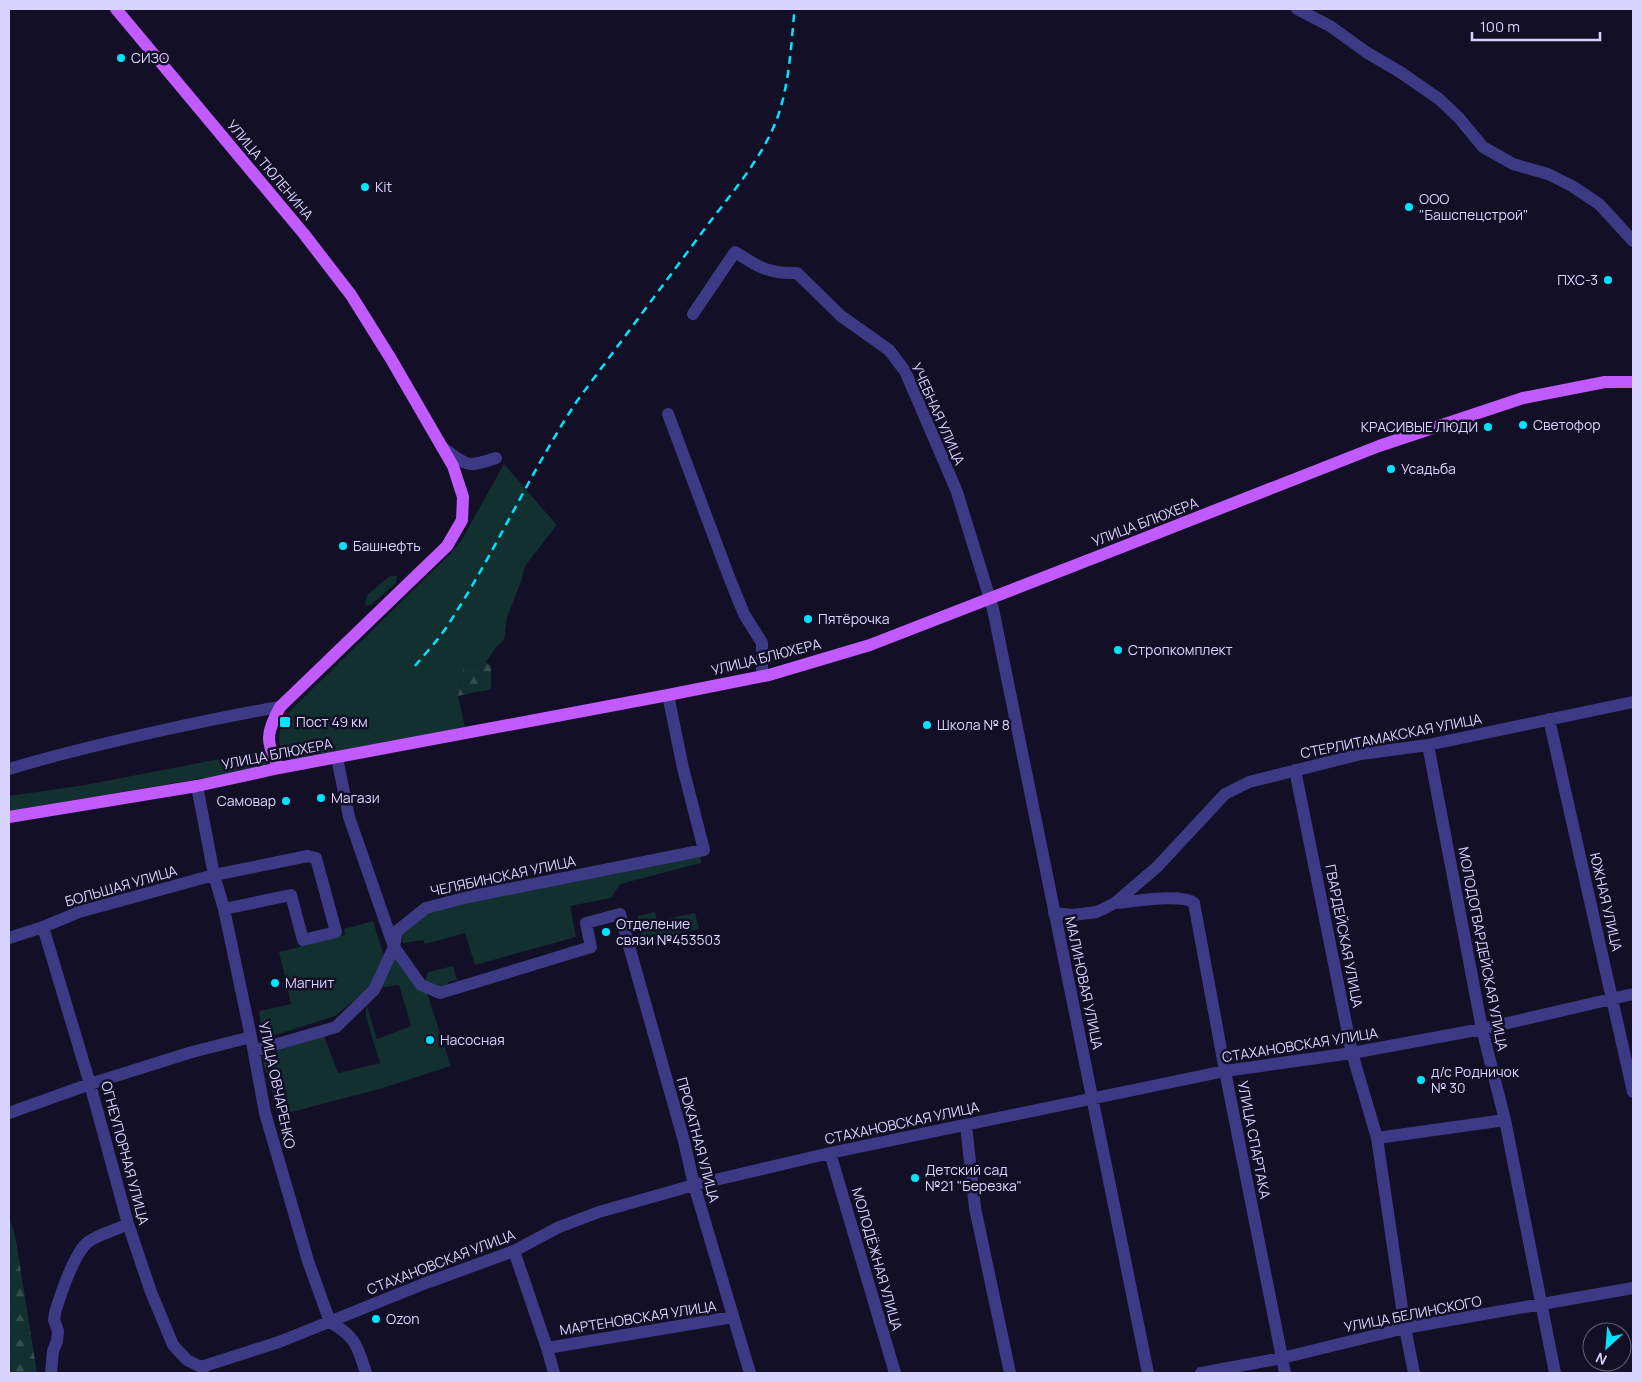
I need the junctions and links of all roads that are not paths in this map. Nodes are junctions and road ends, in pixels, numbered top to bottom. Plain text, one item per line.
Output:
1 (116, 9) edge
2 (1297, 9) edge
3 (1633, 241) edge
4 (692, 314) dead end
5 (1633, 382) edge
6 (668, 414) dead end
7 (441, 447) junction
8 (496, 458) dead end
9 (990, 598) junction
10 (764, 676) junction
11 (668, 695) junction
12 (1633, 702) edge
13 (280, 707) junction
14 (1549, 719) junction
15 (1428, 744) junction
16 (337, 758) junction
17 (279, 768) junction
18 (9, 769) edge
19 (1295, 770) junction
20 (197, 786) junction
21 (9, 817) edge
22 (214, 875) junction
23 (1115, 903) junction
24 (224, 909) junction
25 (1054, 913) junction
26 (42, 927) junction
27 (9, 938) edge
28 (394, 948) junction
29 (1633, 994) edge
30 (1613, 998) junction
31 (1482, 1029) junction
32 (251, 1037) junction
33 (254, 1051) junction
34 (1352, 1054) junction
35 (1225, 1071) junction
36 (90, 1084) junction
37 (1633, 1092) edge
38 (1094, 1098) junction
39 (9, 1113) edge
40 (1505, 1120) junction
41 (966, 1126) junction
42 (1377, 1138) junction
43 (830, 1153) junction
44 (694, 1186) junction
45 (128, 1224) junction
46 (514, 1251) junction
47 (1633, 1288) edge
48 (1542, 1305) junction
49 (733, 1317) junction
50 (330, 1322) junction
51 (1405, 1328) junction
52 (547, 1348) junction
53 (1282, 1358) junction
54 (202, 1370) edge
55 (51, 1373) edge
56 (366, 1373) edge
57 (554, 1373) edge
58 (750, 1373) edge
59 (895, 1373) edge
60 (1010, 1373) edge
61 (1148, 1373) edge
62 (1200, 1373) edge
63 (1285, 1373) edge
64 (1414, 1373) edge
65 (1555, 1373) edge

1 - 7 main road, УЛИЦА ТЮЛЕНИНА
2 - 3 street
4 - 9 street, УЧЕБНАЯ УЛИЦА
5 - 9 main road, УЛИЦА БЛЮХЕРА
6 - 10 street
7 - 8 street
7 - 13 main road, УЛИЦА ТЮЛЕНИНА
9 - 10 main road, УЛИЦА БЛЮХЕРА
9 - 25 street, МАЛИНОВАЯ УЛИЦА
10 - 11 main road, УЛИЦА БЛЮХЕРА
11 - 16 main road, УЛИЦА БЛЮХЕРА
11 - 28 street, ЧЕЛЯБИНСКАЯ УЛИЦА
12 - 14 street, СТЕРЛИТАМАКСКАЯ УЛИЦА
13 - 17 main road
13 - 18 street
14 - 15 street, СТЕРЛИТАМАКСКАЯ УЛИЦА
14 - 30 street, ЮЖНАЯ УЛИЦА
15 - 19 street, СТЕРЛИТАМАКСКАЯ УЛИЦА
15 - 31 street, МОЛОДОГВАРДЕЙСКАЯ УЛИЦА
16 - 17 main road, УЛИЦА БЛЮХЕРА
16 - 28 street
17 - 20 main road, УЛИЦА БЛЮХЕРА
19 - 23 street, СТЕРЛИТАМАКСКАЯ УЛИЦА
19 - 34 street, ГВАРДЕЙСКАЯ УЛИЦА
20 - 21 main road, УЛИЦА БЛЮХЕРА
20 - 22 street, УЛИЦА ОВЧАРЕНКО
22 - 24 street, УЛИЦА ОВЧАРЕНКО
22 - 24 street, БОЛЬШАЯ УЛИЦА
22 - 26 street, БОЛЬШАЯ УЛИЦА
23 - 25 street, СТЕРЛИТАМАКСКАЯ УЛИЦА
23 - 35 street, УЛИЦА СПАРТАКА
24 - 32 street, УЛИЦА ОВЧАРЕНКО
25 - 38 street, МАЛИНОВАЯ УЛИЦА
26 - 27 street, БОЛЬШАЯ УЛИЦА
26 - 36 street, ОГНЕУПОРНАЯ УЛИЦА
28 - 33 street, ЧЕЛЯБИНСКАЯ УЛИЦА
28 - 44 street, ПРОКАТНАЯ УЛИЦА
29 - 30 street, СТАХАНОВСКАЯ УЛИЦА
30 - 31 street, СТАХАНОВСКАЯ УЛИЦА
30 - 37 street, ЮЖНАЯ УЛИЦА
31 - 34 street, СТАХАНОВСКАЯ УЛИЦА
31 - 40 street, МОЛОДОГВАРДЕЙСКАЯ УЛИЦА
32 - 33 street, УЛИЦА ОВЧАРЕНКО
32 - 36 street
33 - 50 street, УЛИЦА ОВЧАРЕНКО
34 - 35 street, СТАХАНОВСКАЯ УЛИЦА
34 - 42 street, ГВАРДЕЙСКАЯ УЛИЦА
35 - 38 street, СТАХАНОВСКАЯ УЛИЦА
35 - 53 street, УЛИЦА СПАРТАКА
36 - 39 street
36 - 45 street, ОГНЕУПОРНАЯ УЛИЦА
38 - 41 street, СТАХАНОВСКАЯ УЛИЦА
38 - 61 street, МАЛИНОВАЯ УЛИЦА
40 - 42 street
40 - 48 street, МОЛОДОГВАРДЕЙСКАЯ УЛИЦА
41 - 43 street, СТАХАНОВСКАЯ УЛИЦА
41 - 60 street
42 - 51 street, ГВАРДЕЙСКАЯ УЛИЦА
43 - 44 street, СТАХАНОВСКАЯ УЛИЦА
43 - 59 street, МОЛОДЁЖНАЯ УЛИЦА
44 - 46 street, СТАХАНОВСКАЯ УЛИЦА
44 - 49 street, ПРОКАТНАЯ УЛИЦА
45 - 54 street, ОГНЕУПОРНАЯ УЛИЦА
45 - 55 street
46 - 50 street, СТАХАНОВСКАЯ УЛИЦА
46 - 52 street
47 - 48 street, УЛИЦА БЕЛИНСКОГО
48 - 51 street, УЛИЦА БЕЛИНСКОГО
48 - 65 street, МОЛОДОГВАРДЕЙСКАЯ УЛИЦА
49 - 52 street, МАРТЕНОВСКАЯ УЛИЦА
49 - 58 street, ПРОКАТНАЯ УЛИЦА
50 - 54 street, СТАХАНОВСКАЯ УЛИЦА
50 - 56 street
51 - 53 street, УЛИЦА БЕЛИНСКОГО
51 - 64 street, ГВАРДЕЙСКАЯ УЛИЦА
52 - 57 street
53 - 62 street, УЛИЦА БЕЛИНСКОГО
53 - 63 street, УЛИЦА СПАРТАКА

